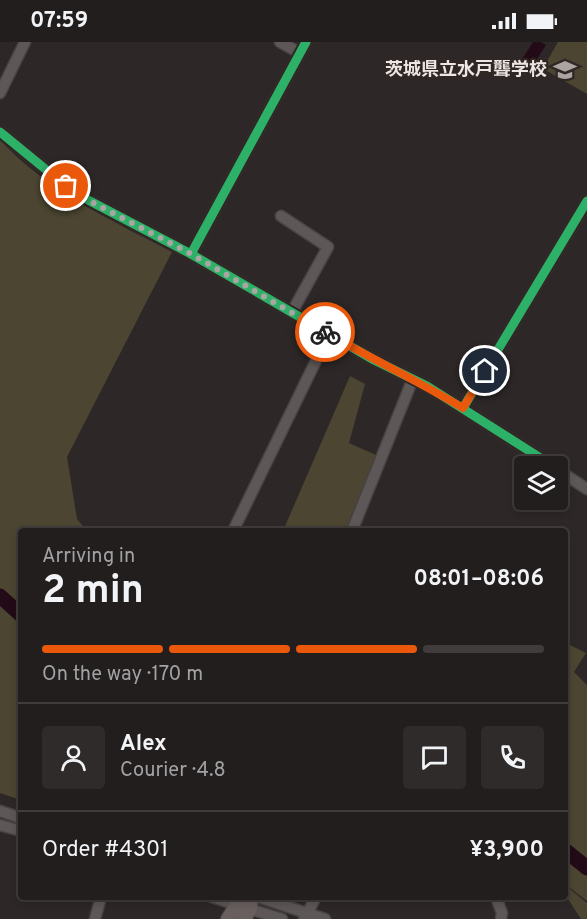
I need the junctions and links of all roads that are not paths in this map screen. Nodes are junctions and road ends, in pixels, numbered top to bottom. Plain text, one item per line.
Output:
1 (25, 42) edge
2 (279, 42) edge
3 (306, 42) edge
4 (300, 53) junction
5 (0, 93) edge
6 (0, 132) edge
7 (587, 201) edge
8 (281, 216) dead end
9 (191, 254) junction
10 (292, 312) junction
11 (329, 334) junction
12 (412, 381) junction
13 (463, 408) junction
14 (537, 456) edge
15 (568, 477) edge
16 (587, 489) edge
17 (234, 528) edge
18 (353, 528) edge
19 (0, 811) edge
20 (18, 817) edge
21 (0, 825) edge
22 (18, 830) edge
23 (100, 900) edge
24 (225, 900) edge
25 (265, 900) edge
26 (314, 900) edge
27 (497, 900) edge
28 (246, 905) edge
29 (305, 916) edge
30 (95, 919) edge
31 (228, 919) edge
32 (282, 919) edge
33 (325, 919) edge
34 (501, 919) edge

1 - 5 street
2 - 4 street
3 - 4 street
4 - 9 street
6 - 9 street
7 - 13 street
8 - 10 street
9 - 10 street
10 - 11 street
11 - 12 street
11 - 17 street
12 - 13 street
12 - 18 street
13 - 14 street
15 - 16 street
19 - 20 street
21 - 22 street
23 - 30 street
24 - 28 street
25 - 29 street
26 - 29 street
27 - 34 street
28 - 31 main road
28 - 32 street
29 - 33 street

